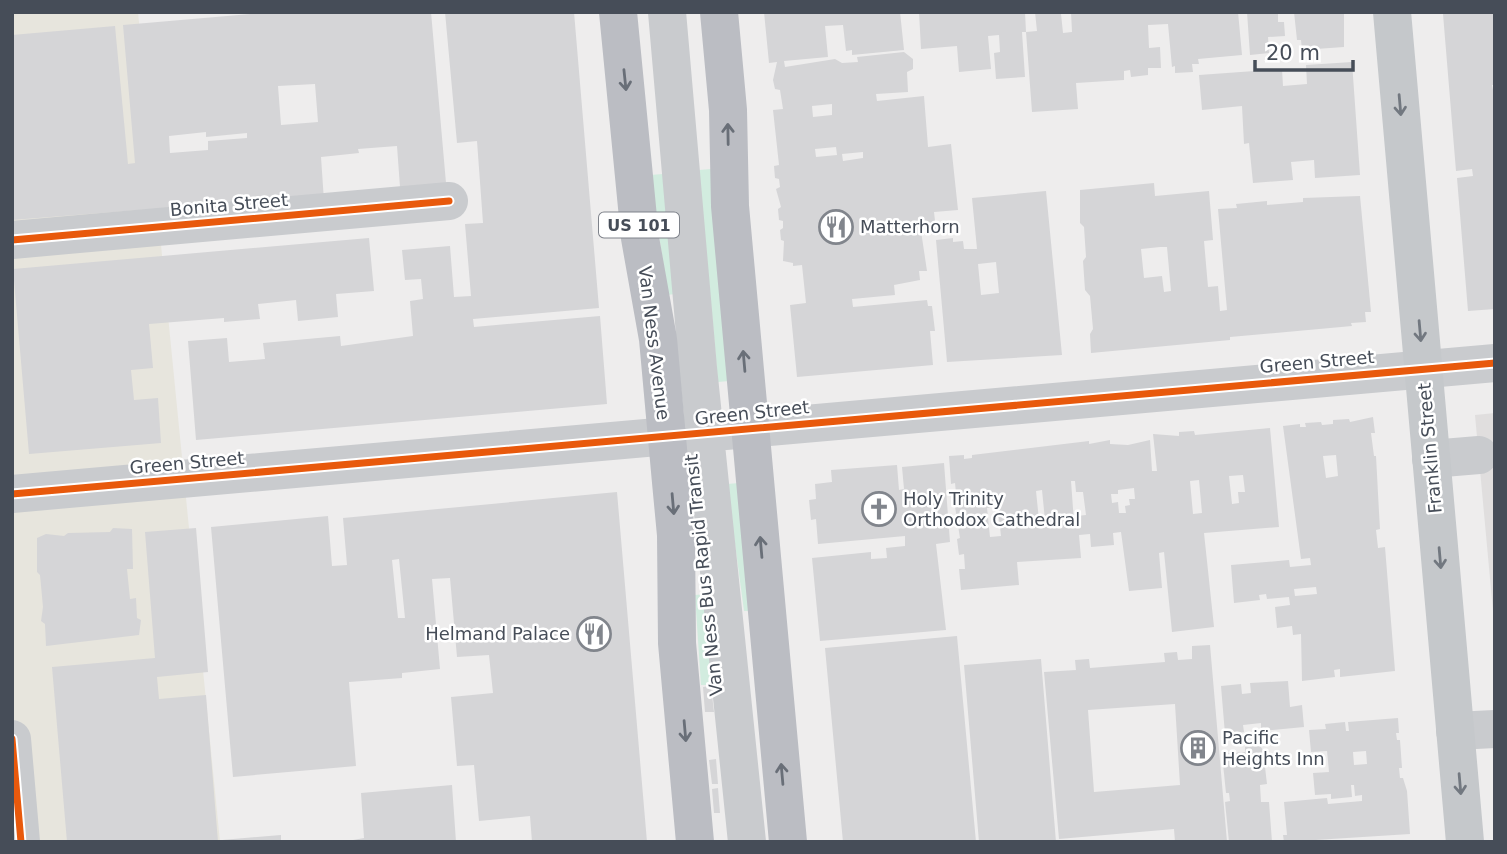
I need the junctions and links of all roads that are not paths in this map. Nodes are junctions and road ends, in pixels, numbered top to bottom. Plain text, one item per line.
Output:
1 (618, 12) edge
2 (667, 12) edge
3 (719, 12) edge
4 (1392, 12) edge
5 (449, 201) dead end
6 (12, 240) edge
7 (1495, 363) edge
8 (1423, 368) junction
9 (750, 429) junction
10 (705, 434) junction
11 (666, 436) junction
12 (1479, 455) dead end
13 (1431, 459) junction
14 (12, 494) edge
15 (1495, 729) edge
16 (1455, 732) junction
17 (12, 739) edge
18 (21, 842) edge
19 (695, 842) edge
20 (747, 842) edge
21 (788, 842) edge
22 (1465, 842) edge

1 -> 11 highway, Van Ness Avenue / US 101
2 - 10 street, Van Ness Bus Rapid Transit
9 -> 3 highway
4 -> 8 main road, Franklin Street
5 - 6 street, Bonita Street
7 - 8 street, Green Street
8 - 9 street, Green Street
8 - 13 main road, Franklin Street
9 - 10 street, Green Street
21 -> 9 highway
10 - 11 street, Green Street
10 - 20 street, Van Ness Bus Rapid Transit
11 - 14 street, Green Street
11 -> 19 highway, Van Ness Avenue / US 101
12 - 13 street
13 -> 16 main road, Franklin Street
15 - 16 street
16 -> 22 main road, Franklin Street
17 - 18 street

